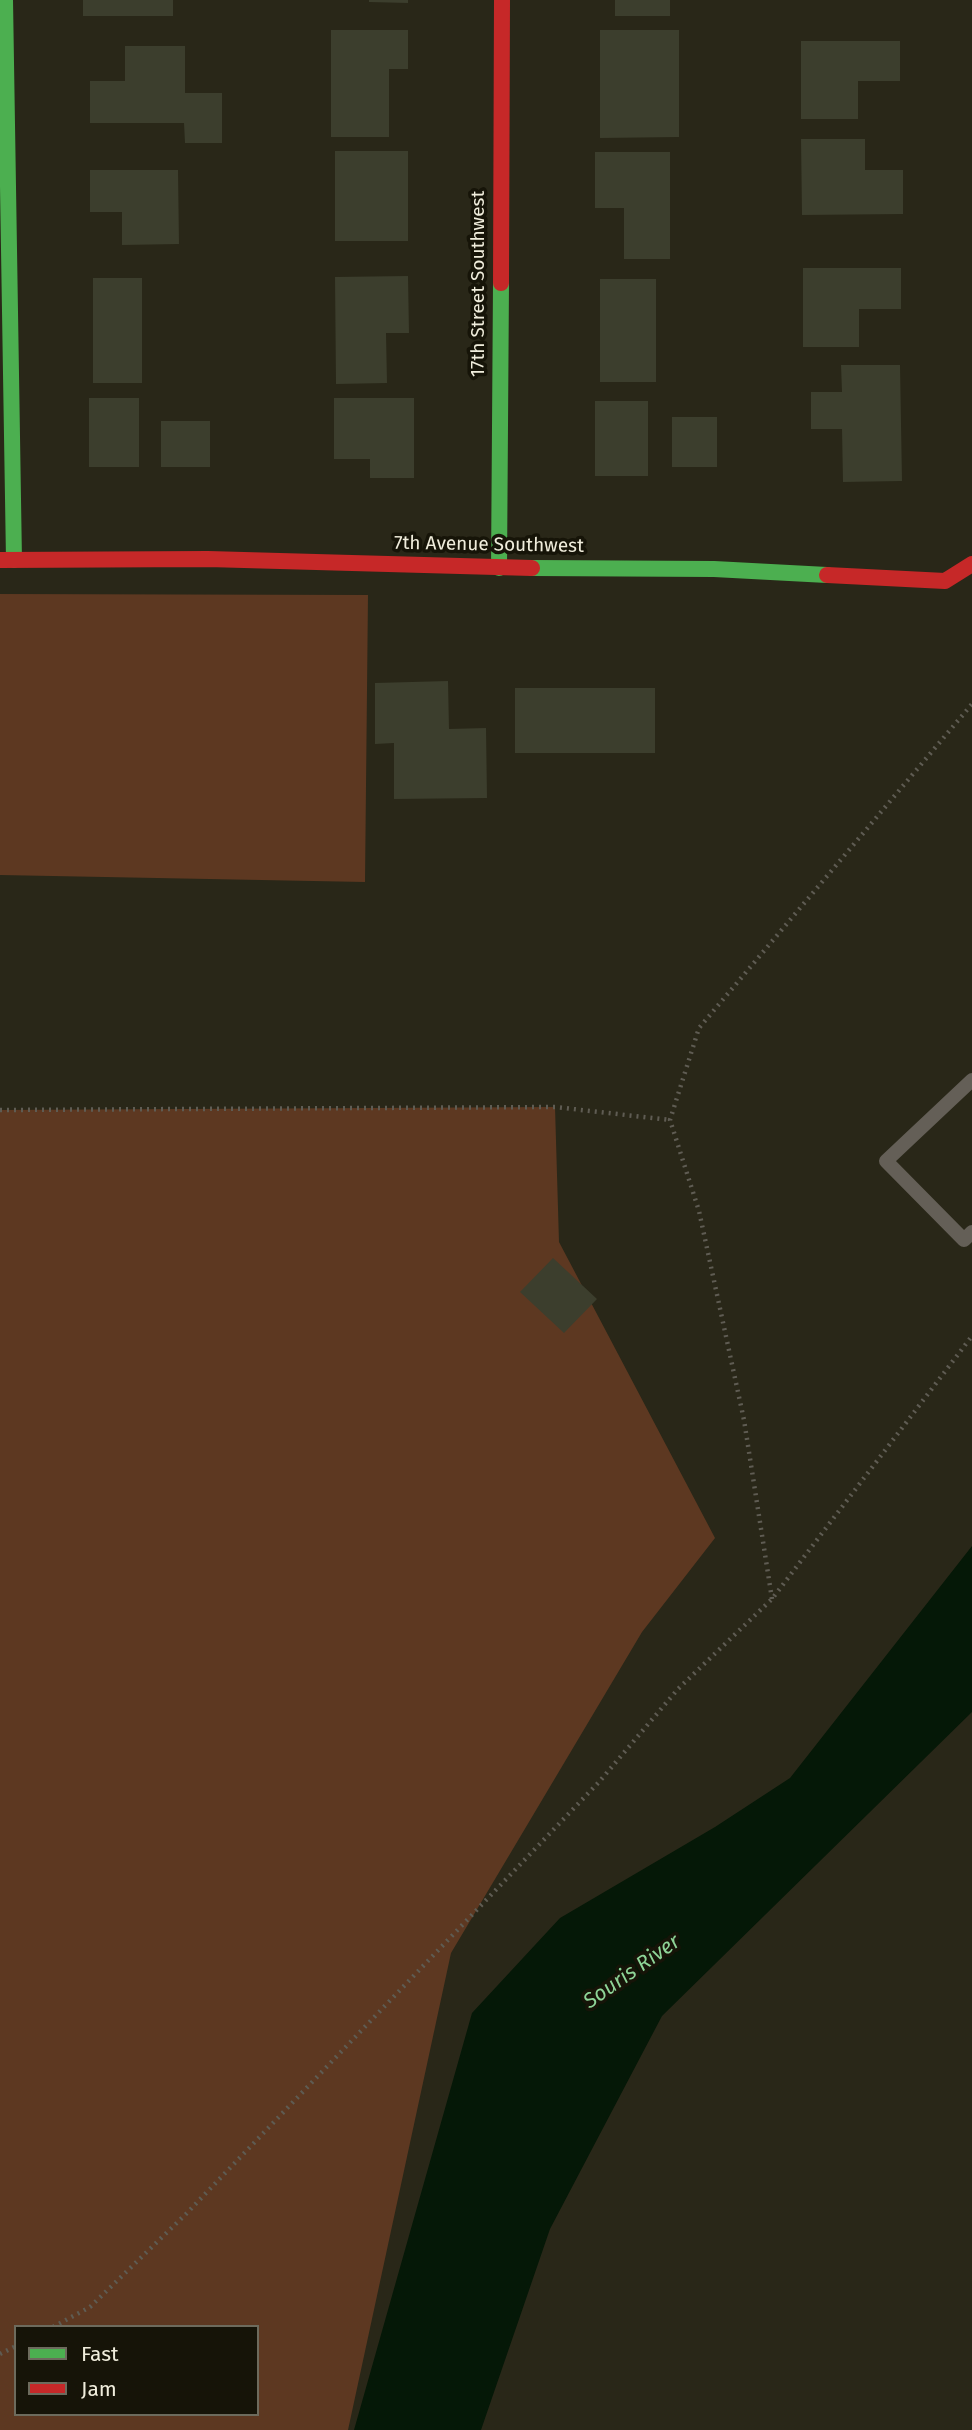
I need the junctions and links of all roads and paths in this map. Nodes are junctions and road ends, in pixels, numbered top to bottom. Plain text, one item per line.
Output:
1 (5, 0) edge
2 (502, 0) edge
3 (7, 560) edge
4 (972, 564) edge
5 (499, 568) junction
6 (972, 704) edge
7 (972, 1080) edge
8 (0, 1110) edge
9 (670, 1120) junction
10 (972, 1232) edge
11 (972, 1336) edge
12 (772, 1599) junction
13 (57, 2325) edge

1 - 3 street
2 - 5 street, 17th Street Southwest
3 - 5 street, 7th Avenue Southwest
4 - 5 street, 7th Avenue Southwest
6 - 9 path
7 - 10 lane
8 - 9 path
9 - 12 path
11 - 12 path
12 - 13 path

